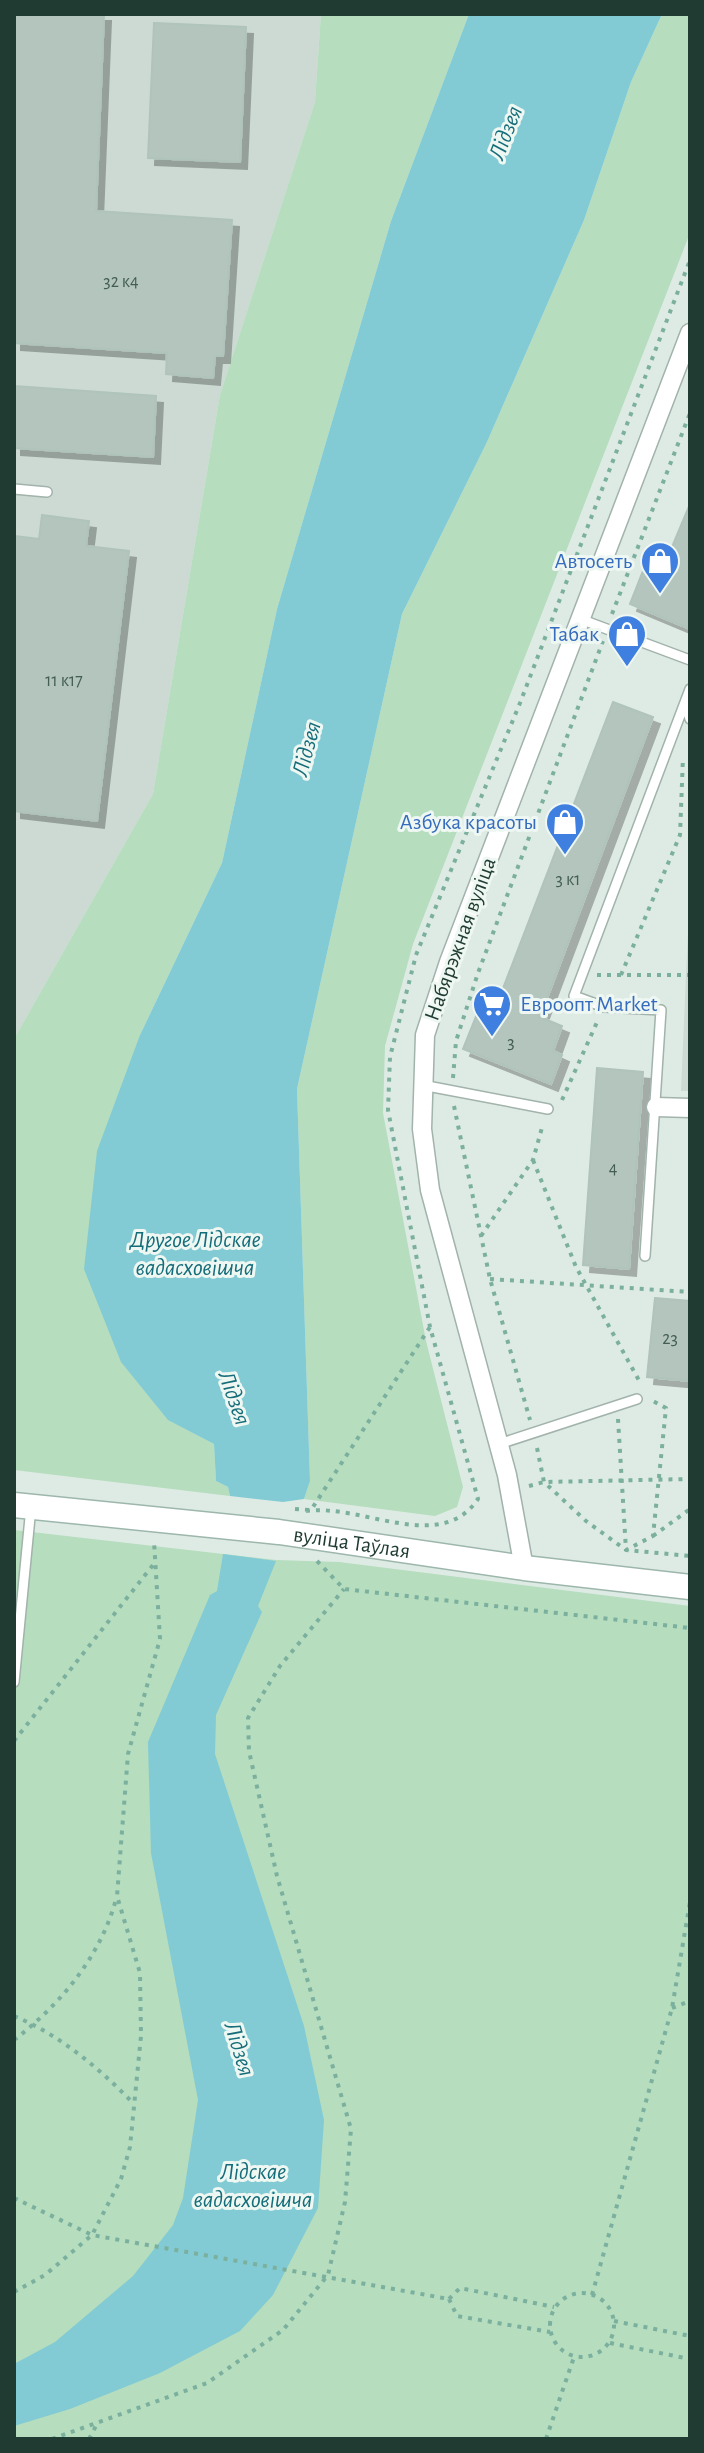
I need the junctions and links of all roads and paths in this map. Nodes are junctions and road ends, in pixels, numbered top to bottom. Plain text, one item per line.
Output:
1 (690, 333) edge
2 (690, 413) edge
3 (14, 489) edge
4 (47, 492) dead end
5 (580, 619) junction
6 (608, 628) junction
7 (690, 660) edge
8 (690, 689) edge
9 (685, 703) junction
10 (690, 719) edge
11 (683, 747) dead end
12 (621, 975) junction
13 (690, 975) edge
14 (582, 976) junction
15 (604, 1007) junction
16 (422, 1085) junction
17 (451, 1090) junction
18 (656, 1107) junction
19 (690, 1108) edge
20 (548, 1109) junction
21 (533, 1160) junction
22 (481, 1236) junction
23 (645, 1256) dead end
24 (490, 1279) junction
25 (590, 1287) junction
26 (690, 1292) edge
27 (430, 1327) dead end
28 (641, 1385) dead end
29 (637, 1399) dead end
30 (617, 1406) junction
31 (666, 1408) dead end
32 (534, 1433) junction
33 (499, 1444) junction
34 (620, 1479) junction
35 (660, 1479) junction
36 (690, 1479) edge
37 (544, 1482) junction
38 (527, 1486) dead end
39 (478, 1499) dead end
40 (22, 1506) edge
41 (690, 1509) edge
42 (311, 1510) junction
43 (287, 1523) junction
44 (154, 1536) dead end
45 (653, 1536) junction
46 (626, 1550) junction
47 (690, 1556) edge
48 (305, 1558) dead end
49 (153, 1565) junction
50 (524, 1568) junction
51 (690, 1587) edge
52 (344, 1589) junction
53 (690, 1628) edge
54 (14, 1682) edge
55 (14, 1741) edge
56 (117, 1896) junction
57 (690, 1902) edge
58 (690, 2001) edge
59 (672, 2008) junction
60 (14, 2016) edge
61 (34, 2025) junction
62 (14, 2040) edge
63 (134, 2105) junction
64 (14, 2198) edge
65 (92, 2235) junction
66 (328, 2275) junction
67 (14, 2292) edge
68 (592, 2295) junction
69 (449, 2299) junction
70 (554, 2307) junction
71 (614, 2321) junction
72 (550, 2332) junction
73 (690, 2336) edge
74 (610, 2343) junction
75 (574, 2357) junction
76 (690, 2358) edge
77 (97, 2424) junction
78 (52, 2439) edge
79 (89, 2439) edge
80 (546, 2439) edge

1 - 5 street, Набярэжная вуліца
2 - 6 path
3 - 4 lane
5 - 6 lane
5 - 16 street, Набярэжная вуліца
6 - 7 lane
6 - 17 path
8 - 9 lane
9 - 10 lane
9 - 14 lane
11 - 12 path
12 - 13 path
12 - 14 path
14 - 15 lane
15 - 18 lane
15 - 20 path
16 - 17 lane
16 - 33 street, Набярэжная вуліца
17 - 20 lane
17 - 22 path
18 - 19 street
18 - 23 lane
20 - 21 path
21 - 22 path
21 - 25 path
22 - 24 path
24 - 25 path
24 - 32 path
25 - 26 path
25 - 28 path
27 - 42 path
29 - 30 lane
30 - 32 lane
30 - 34 path
31 - 35 path
32 - 33 lane
32 - 37 path
33 - 50 street, Набярэжная вуліца
34 - 35 path
34 - 37 path
34 - 46 path
35 - 36 path
35 - 45 path
37 - 38 path
37 - 46 path
39 - 42 path
40 - 43 main road, вуліца Таўлая
40 - 54 lane
41 - 45 path
42 - 43 path
43 - 50 main road, вуліца Таўлая
44 - 49 path
45 - 46 path
46 - 47 path
48 - 52 path
49 - 55 path
49 - 56 path
50 - 51 main road, вуліца Таўлая
52 - 53 path
52 - 66 path
56 - 61 path
56 - 63 path
57 - 59 path
58 - 59 path
59 - 68 path
60 - 61 path
61 - 62 path
61 - 63 path
63 - 65 path
64 - 65 path
65 - 66 path
65 - 67 path
66 - 69 path
66 - 77 path
68 - 70 path
68 - 71 path
69 - 70 path
69 - 72 path
70 - 72 path
71 - 73 path
71 - 74 path
72 - 75 path
74 - 75 path
74 - 76 path
75 - 80 path
77 - 78 path
77 - 79 path

